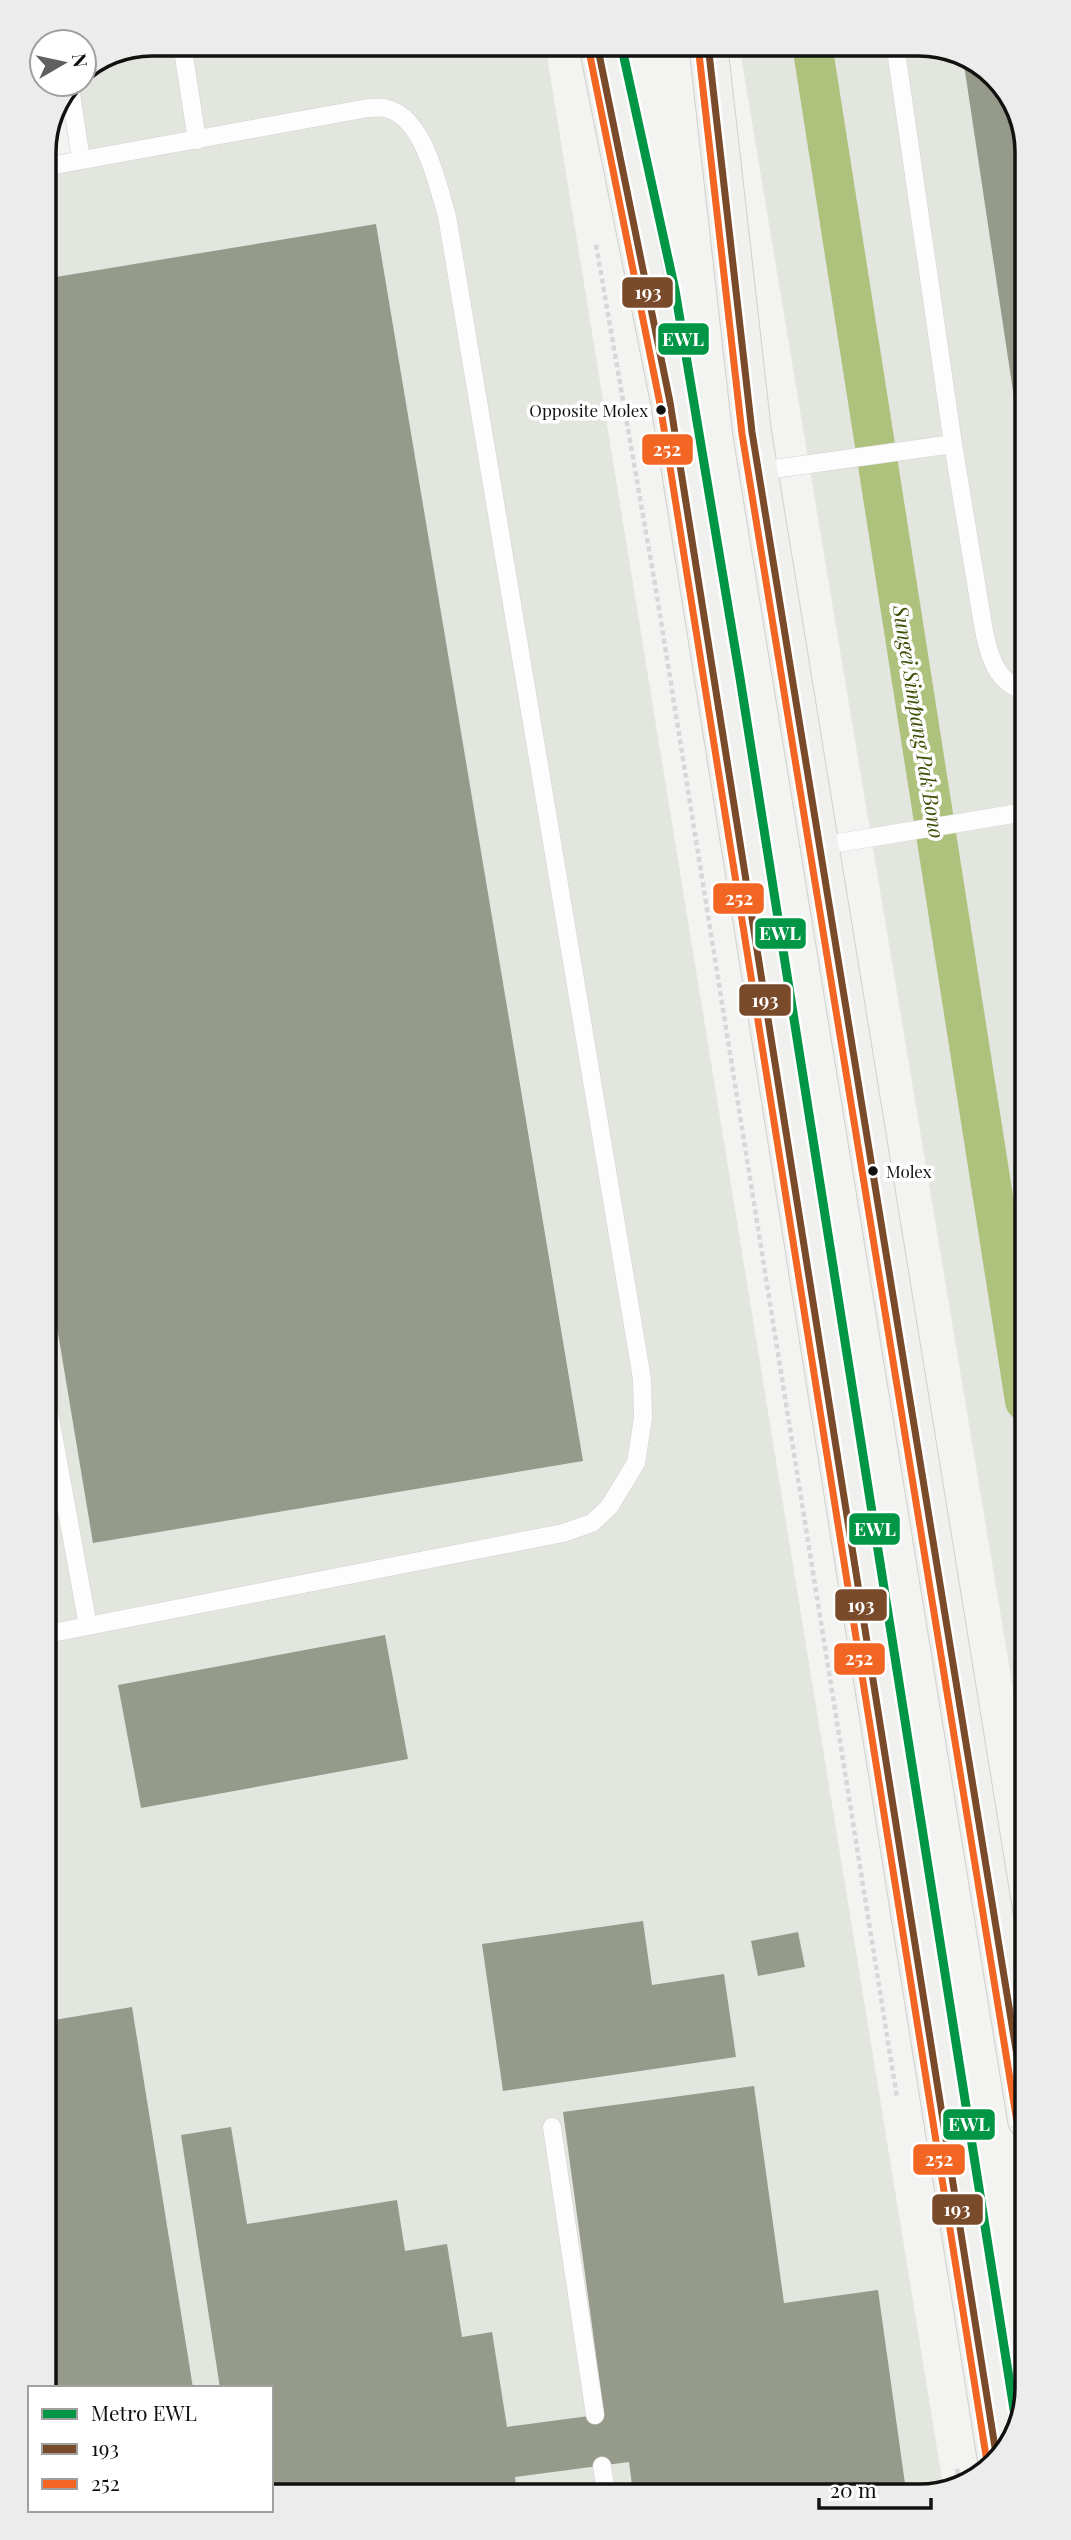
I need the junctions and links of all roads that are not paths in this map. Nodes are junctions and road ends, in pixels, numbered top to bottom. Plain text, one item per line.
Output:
1 (184, 56) edge
2 (600, 56) edge
3 (709, 56) edge
4 (897, 56) edge
5 (73, 98) edge
6 (197, 140) junction
7 (81, 160) junction
8 (56, 165) edge
9 (952, 444) junction
10 (759, 471) junction
11 (1015, 687) edge
12 (1012, 815) dead end
13 (821, 846) junction
14 (56, 1450) edge
15 (88, 1626) junction
16 (56, 1632) edge
17 (1015, 2046) edge
18 (552, 2127) dead end
19 (595, 2415) dead end
20 (995, 2446) edge
21 (602, 2466) dead end
22 (605, 2484) edge

1 - 6 lane
2 - 20 main road
3 - 10 main road
4 - 9 lane
5 - 7 lane
6 - 7 lane
6 - 15 lane
7 - 8 lane
9 - 10 lane
9 - 11 lane
10 - 13 main road
12 - 13 lane
13 - 17 main road
14 - 15 lane
15 - 16 lane
18 - 19 lane
21 - 22 lane

